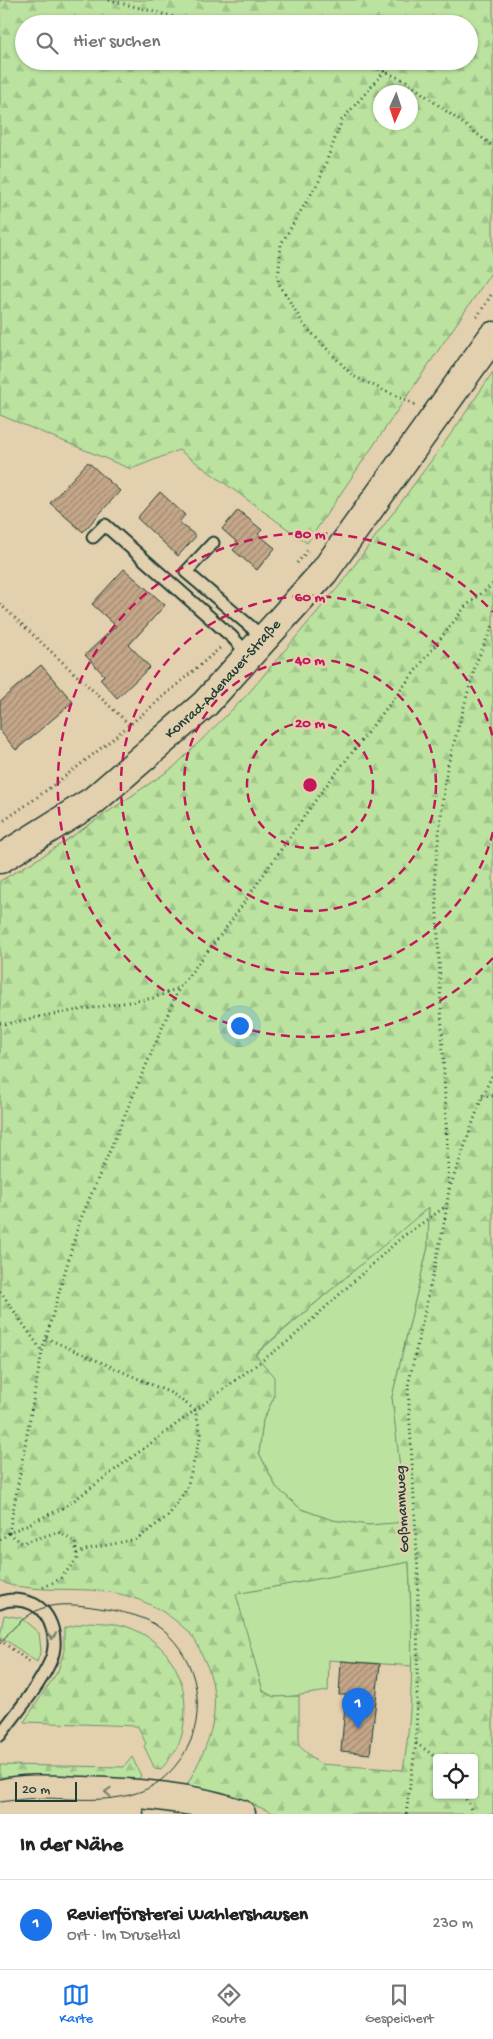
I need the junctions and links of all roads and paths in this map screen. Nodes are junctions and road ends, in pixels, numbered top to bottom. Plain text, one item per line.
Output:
1 (109, 0) edge
2 (167, 15) edge
3 (380, 70) edge
4 (385, 72) junction
5 (493, 146) edge
6 (493, 292) edge
7 (485, 327) edge
8 (412, 413) dead end
9 (94, 537) dead end
10 (213, 543) dead end
11 (311, 546) dead end
12 (293, 567) dead end
13 (493, 584) edge
14 (0, 604) edge
15 (493, 625) edge
16 (248, 644) junction
17 (130, 726) junction
18 (0, 823) edge
19 (0, 859) edge
20 (178, 988) junction
21 (0, 1023) edge
22 (493, 1074) edge
23 (493, 1096) edge
24 (482, 1097) junction
25 (449, 1190) junction
26 (445, 1206) junction
27 (0, 1291) edge
28 (46, 1338) junction
29 (42, 1352) junction
30 (195, 1410) junction
31 (9, 1533) junction
32 (0, 1540) edge
33 (76, 1554) junction
34 (42, 1587) dead end
35 (0, 1603) edge
36 (0, 1640) edge
37 (44, 1672) junction
38 (0, 1735) edge
39 (416, 1743) junction
40 (433, 1755) edge
41 (0, 1794) edge
42 (466, 1799) edge
43 (0, 1807) edge
44 (129, 1814) edge
45 (241, 1814) edge
46 (406, 1814) edge
47 (472, 1814) edge

1 - 2 path
3 - 4 path
4 - 5 path
4 - 8 path
6 - 7 path
7 - 16 main road, Konrad-Adenauer-Straße
9 - 16 lane
10 - 16 lane
11 - 12 path
13 - 20 path
14 - 17 path
15 - 25 path
16 - 17 path
16 - 19 main road, Konrad-Adenauer-Straße
17 - 18 path
20 - 21 path
20 - 28 path
22 - 24 path
23 - 24 path
24 - 25 path
25 - 26 path, Goßmannweg
26 - 30 path
26 - 39 path, Goßmannweg
27 - 29 path
28 - 29 path
28 - 30 path
29 - 31 path
30 - 31 path
30 - 33 path
31 - 32 path
31 - 33 path
33 - 34 path
35 -> 37 lane
36 - 37 path
37 - 38 lane
39 - 40 path
39 - 46 path, Goßmannweg
45 -> 41 main road
42 - 47 path
43 - 44 main road

